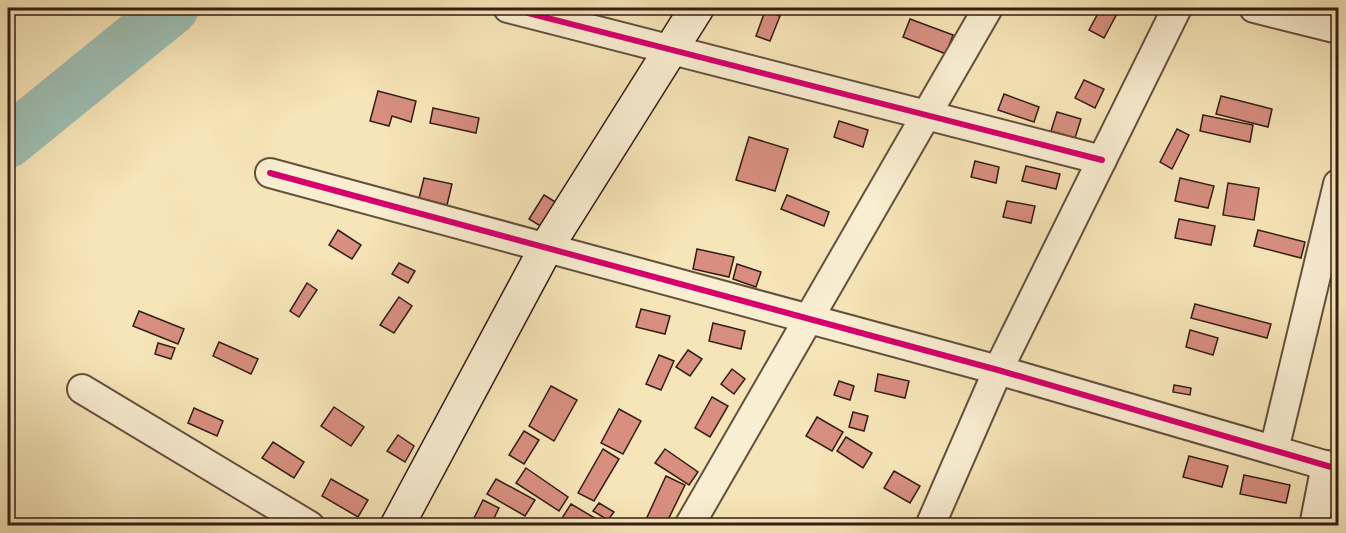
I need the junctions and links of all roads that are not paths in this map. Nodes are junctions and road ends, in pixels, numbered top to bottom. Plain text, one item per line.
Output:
1 (508, 8) edge
2 (697, 8) edge
3 (988, 8) edge
4 (1178, 8) edge
5 (1254, 8) edge
6 (1338, 29) edge
7 (671, 49) junction
8 (926, 115) junction
9 (1102, 160) junction
10 (270, 172) dead end
11 (1338, 184) edge
12 (546, 248) junction
13 (808, 318) junction
14 (998, 370) junction
15 (82, 389) dead end
16 (1274, 450) junction
17 (1332, 467) edge
18 (310, 525) edge
19 (397, 525) edge
20 (689, 525) edge
21 (930, 525) edge
22 (1314, 525) edge

1 - 7 street
2 - 7 street
3 - 8 street
4 - 9 street
5 - 6 street
7 - 8 street
7 - 12 street
8 - 9 street
8 - 13 street
9 - 14 street
10 - 12 street
11 - 16 street
12 - 13 street
12 - 19 street
13 - 14 street
13 - 20 street
14 - 16 street
14 - 21 street
15 - 18 street
16 - 17 street
17 - 22 street

